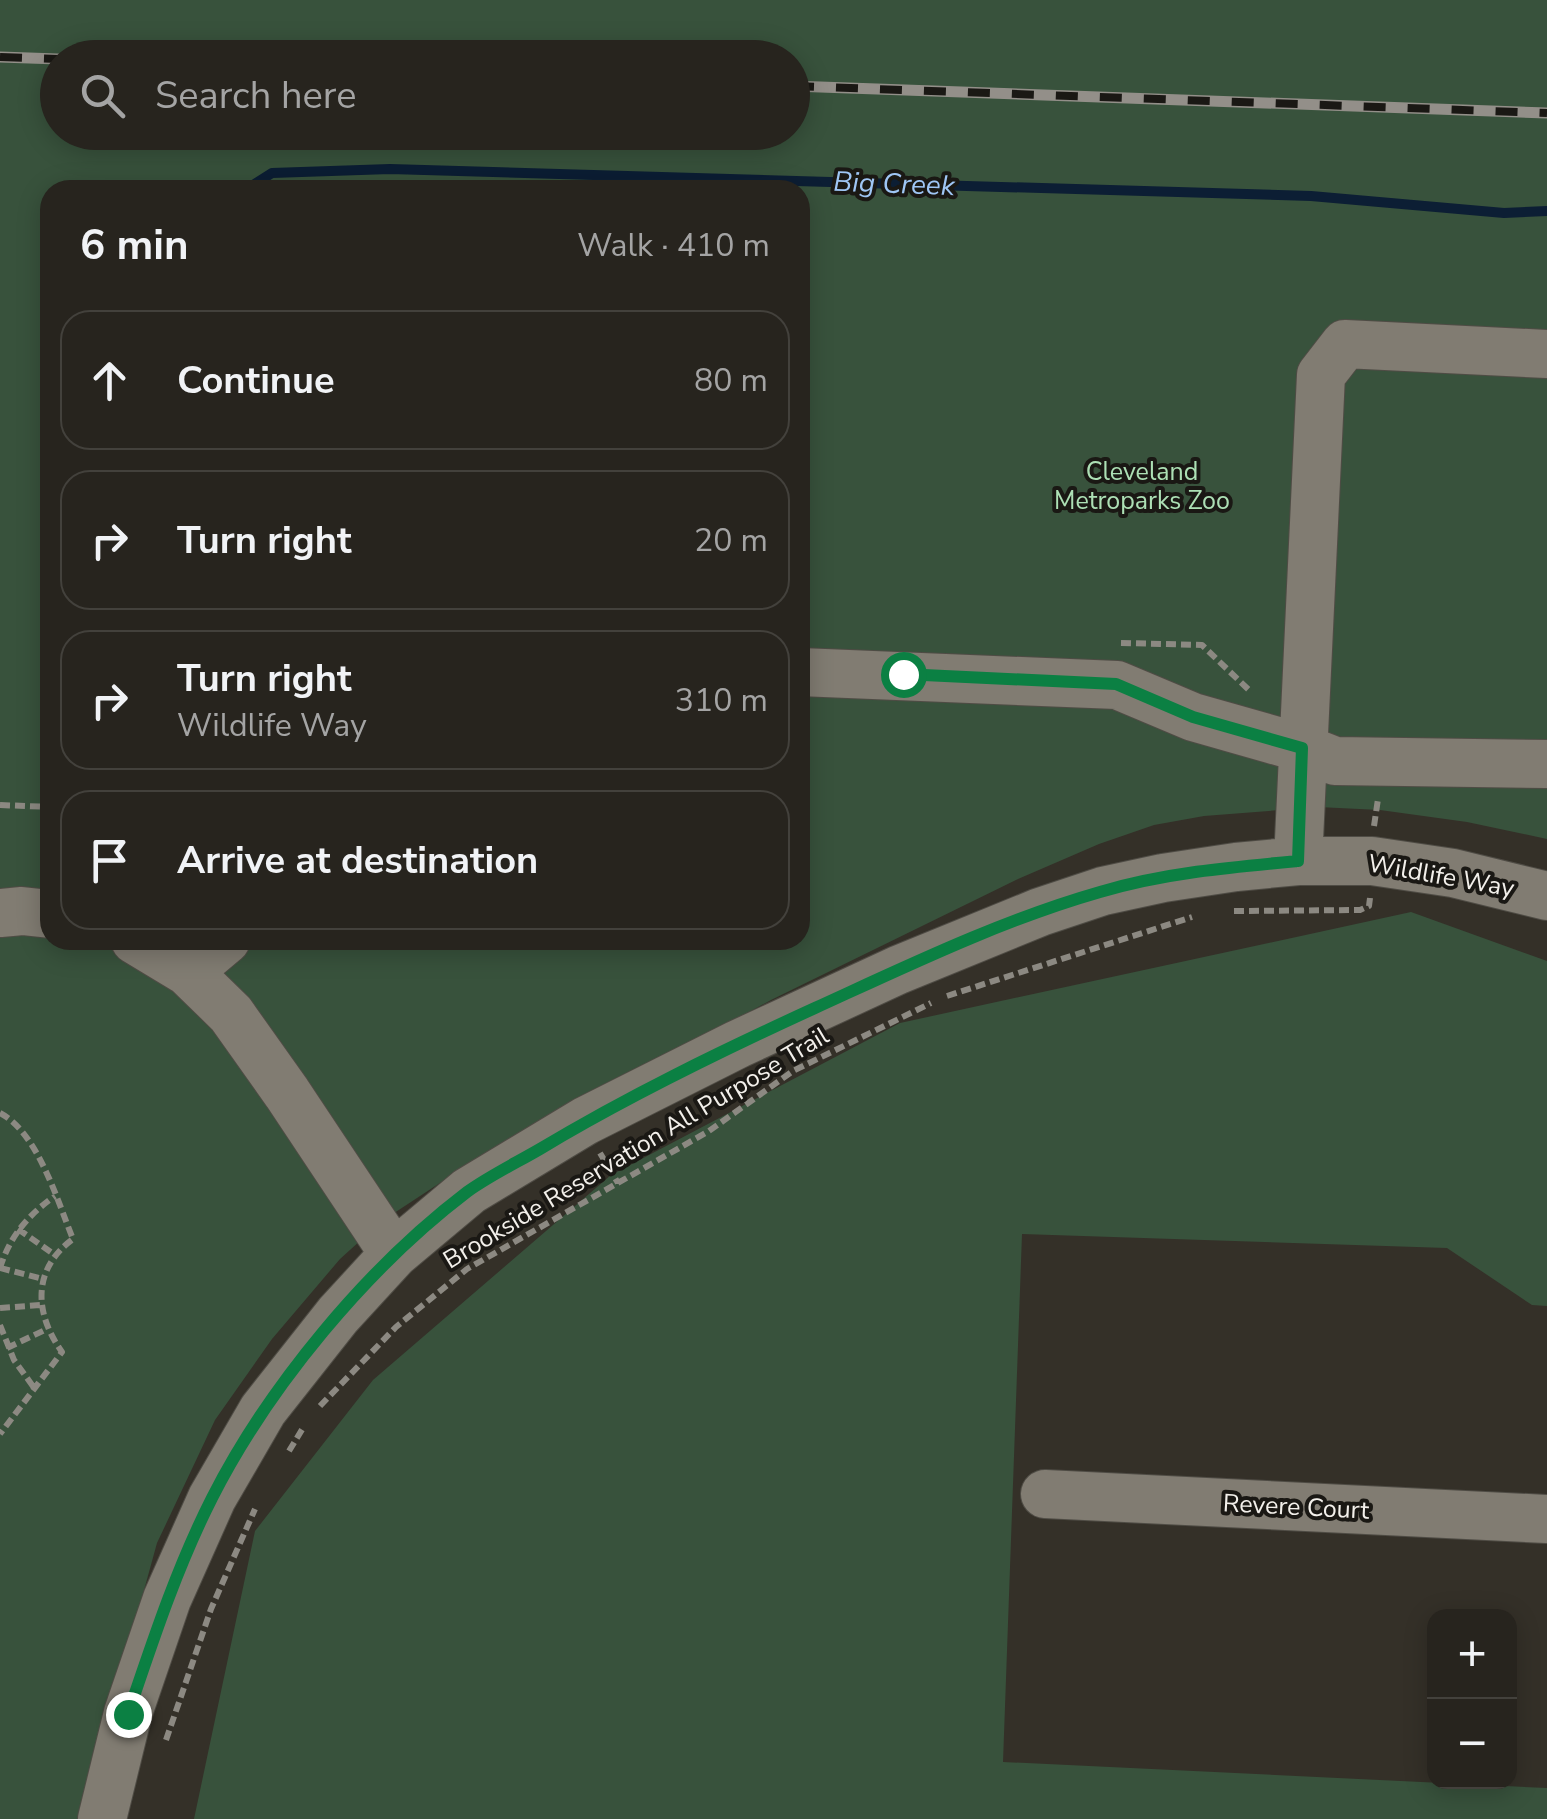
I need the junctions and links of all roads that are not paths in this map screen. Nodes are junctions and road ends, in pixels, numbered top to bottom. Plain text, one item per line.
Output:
1 (1547, 354) edge
2 (810, 672) edge
3 (1302, 748) junction
4 (1547, 764) edge
5 (1298, 861) junction
6 (1547, 896) edge
7 (0, 912) edge
8 (40, 913) edge
9 (152, 950) edge
10 (214, 950) edge
11 (188, 972) junction
12 (394, 1254) junction
13 (1045, 1494) dead end
14 (1547, 1519) edge
15 (102, 1819) edge

1 - 3 street
2 - 3 street
3 - 4 street
3 - 5 street
5 - 6 street, Wildlife Way
5 - 12 street, Wildlife Way
7 - 8 street
9 - 11 street
10 - 11 street
11 - 12 street
12 - 15 street, Wildlife Way
13 - 14 street, Revere Court

